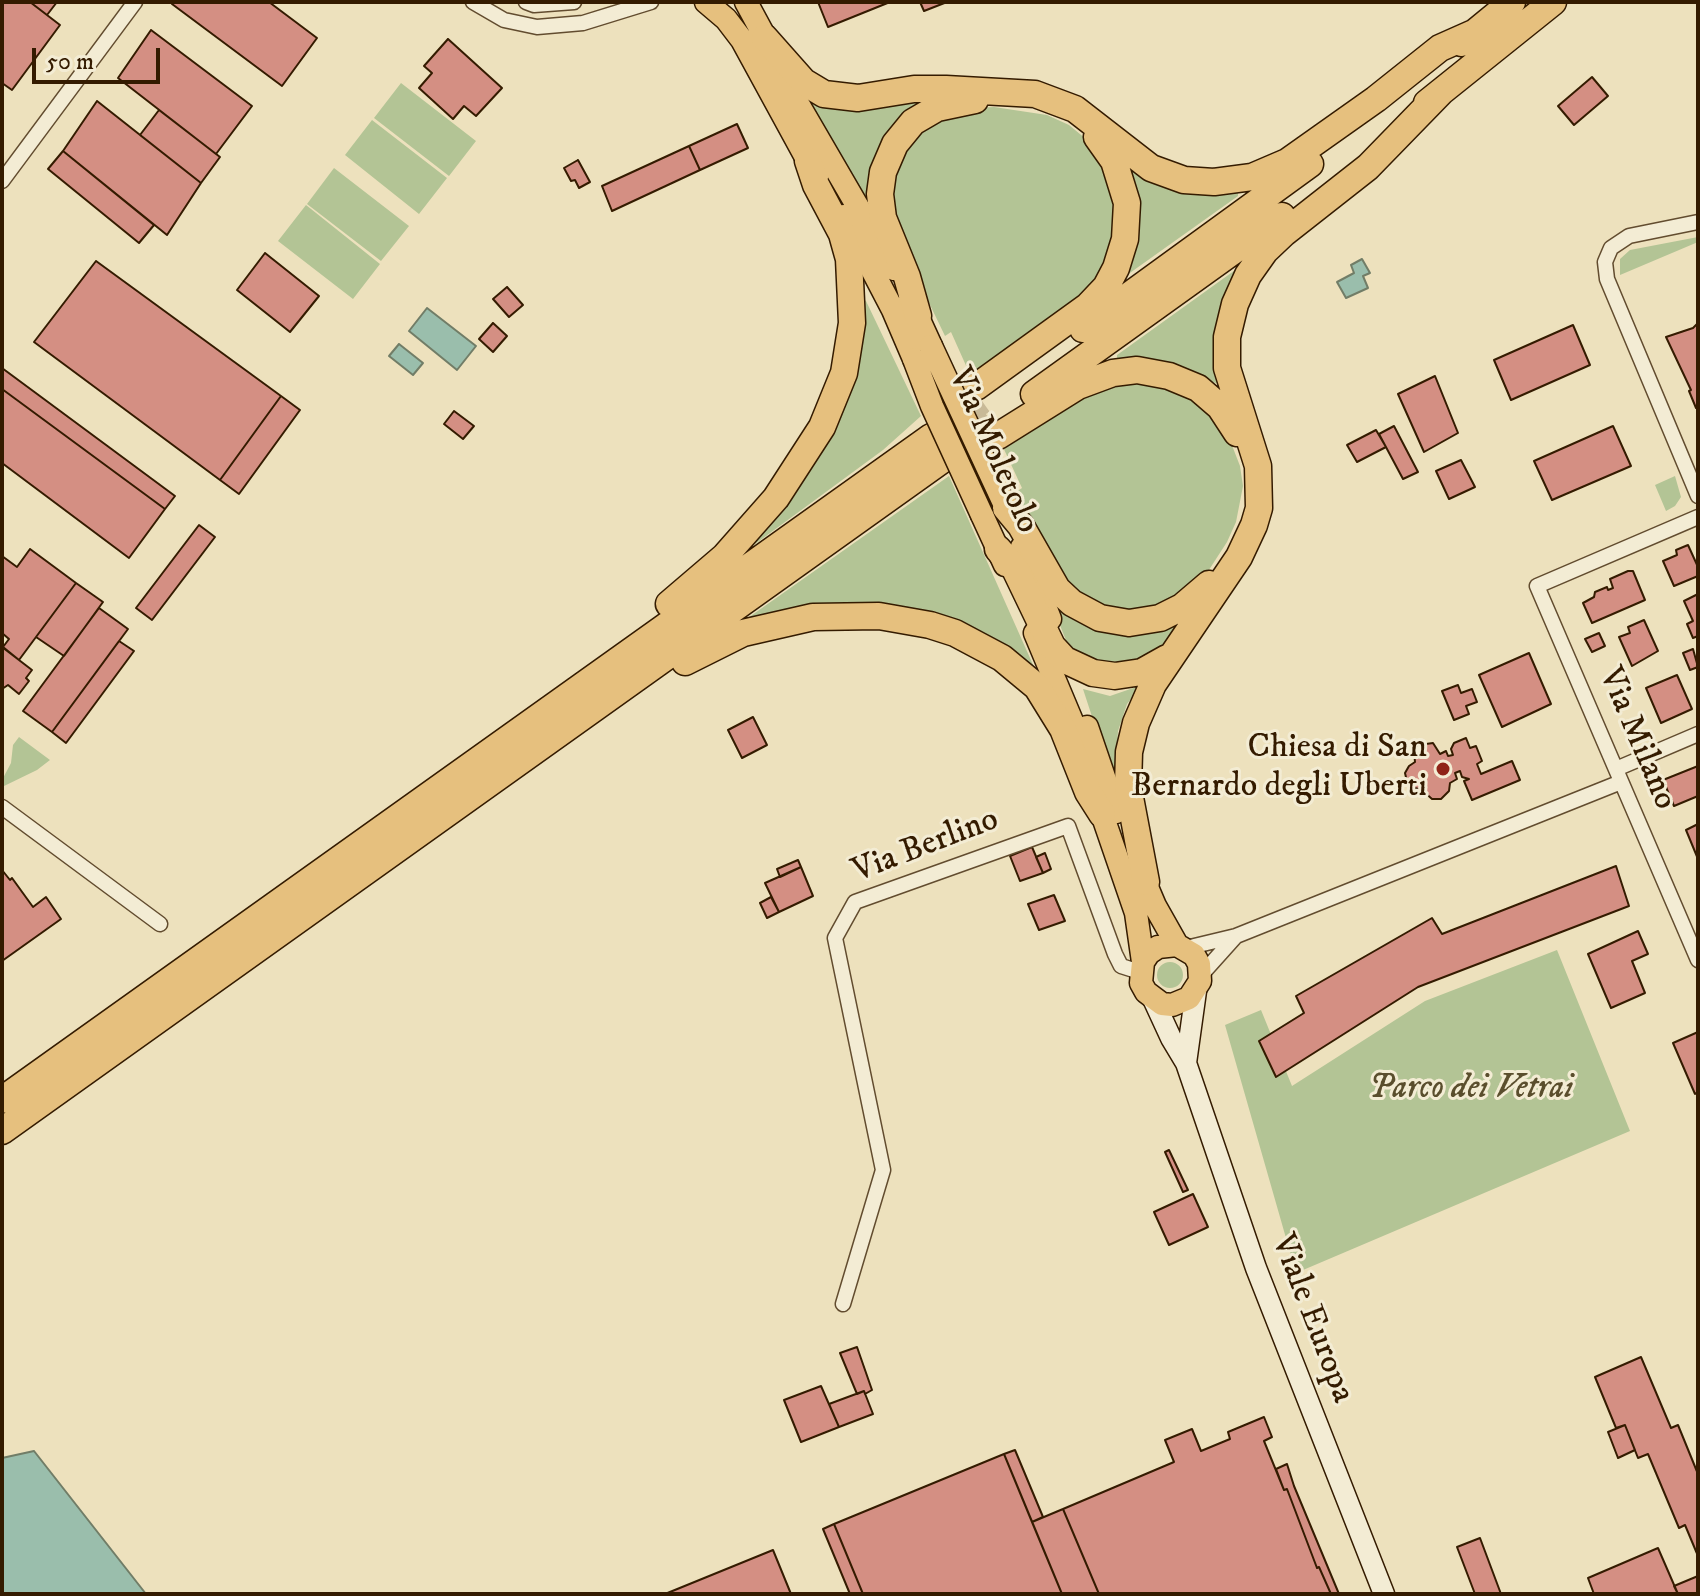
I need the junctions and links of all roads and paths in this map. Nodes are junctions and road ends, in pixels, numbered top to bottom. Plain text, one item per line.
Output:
1 (135, 2) edge
2 (473, 2) edge
3 (526, 2) edge
4 (574, 2) edge
5 (651, 2) edge
6 (706, 2) edge
7 (746, 2) edge
8 (1512, 2) edge
9 (1553, 2) edge
10 (1476, 32) junction
11 (765, 38) junction
12 (1441, 92) junction
13 (808, 161) junction
14 (2, 181) edge
15 (1698, 222) edge
16 (918, 316) junction
17 (923, 352) junction
18 (987, 412) junction
19 (1698, 496) edge
20 (997, 508) junction
21 (1698, 517) edge
22 (998, 549) junction
23 (1180, 645) junction
24 (1065, 660) junction
25 (1698, 734) edge
26 (538, 749) junction
27 (1619, 775) junction
28 (439, 788) junction
29 (2, 807) edge
30 (1102, 814) junction
31 (1146, 882) junction
32 (160, 924) dead end
33 (1236, 936) junction
34 (1182, 946) junction
35 (1698, 958) edge
36 (1141, 967) junction
37 (1198, 983) junction
38 (1153, 999) junction
39 (1186, 1063) junction
40 (56, 1077) junction
41 (2, 1100) edge
42 (2, 1131) edge
43 (843, 1304) dead end
44 (1384, 1594) edge

1 - 14 street
2 - 5 street
3 - 4 street
6 - 13 main road, Via Moletolo
7 - 11 main road, Via Moletolo
8 - 10 highway
9 - 12 highway
10 - 11 highway
10 - 18 highway
11 - 16 main road, Via Moletolo
12 - 18 highway
12 - 23 highway
13 - 17 main road, Via Moletolo
13 - 28 highway
15 - 19 street
16 - 17 main road, Via Moletolo
16 - 18 highway
17 - 20 main road, Via Moletolo, bridge
18 - 20 highway
20 - 22 main road, Via Moletolo
20 - 24 main road, Via Moletolo
21 - 27 street, Via Milano
22 - 24 highway
22 - 30 main road, Via Moletolo
23 - 24 highway
23 - 31 highway
24 - 31 main road, Via Moletolo
25 - 27 street
26 - 28 highway
26 - 30 highway
26 - 40 highway
27 - 33 street
27 - 35 street, Via Milano
28 - 40 highway
29 - 32 street
30 - 36 main road, Via Moletolo
31 - 34 main road, Via Moletolo
33 - 34 street
33 - 37 street
34 - 36 main road
34 - 37 main road, Via Moletolo
36 - 38 main road, Via Moletolo
36 - 43 street, Via Berlino
37 - 38 main road
37 - 39 main road
38 - 39 main road, Via Moletolo
39 - 44 main road, Viale Europa
40 - 41 highway
40 - 42 highway

